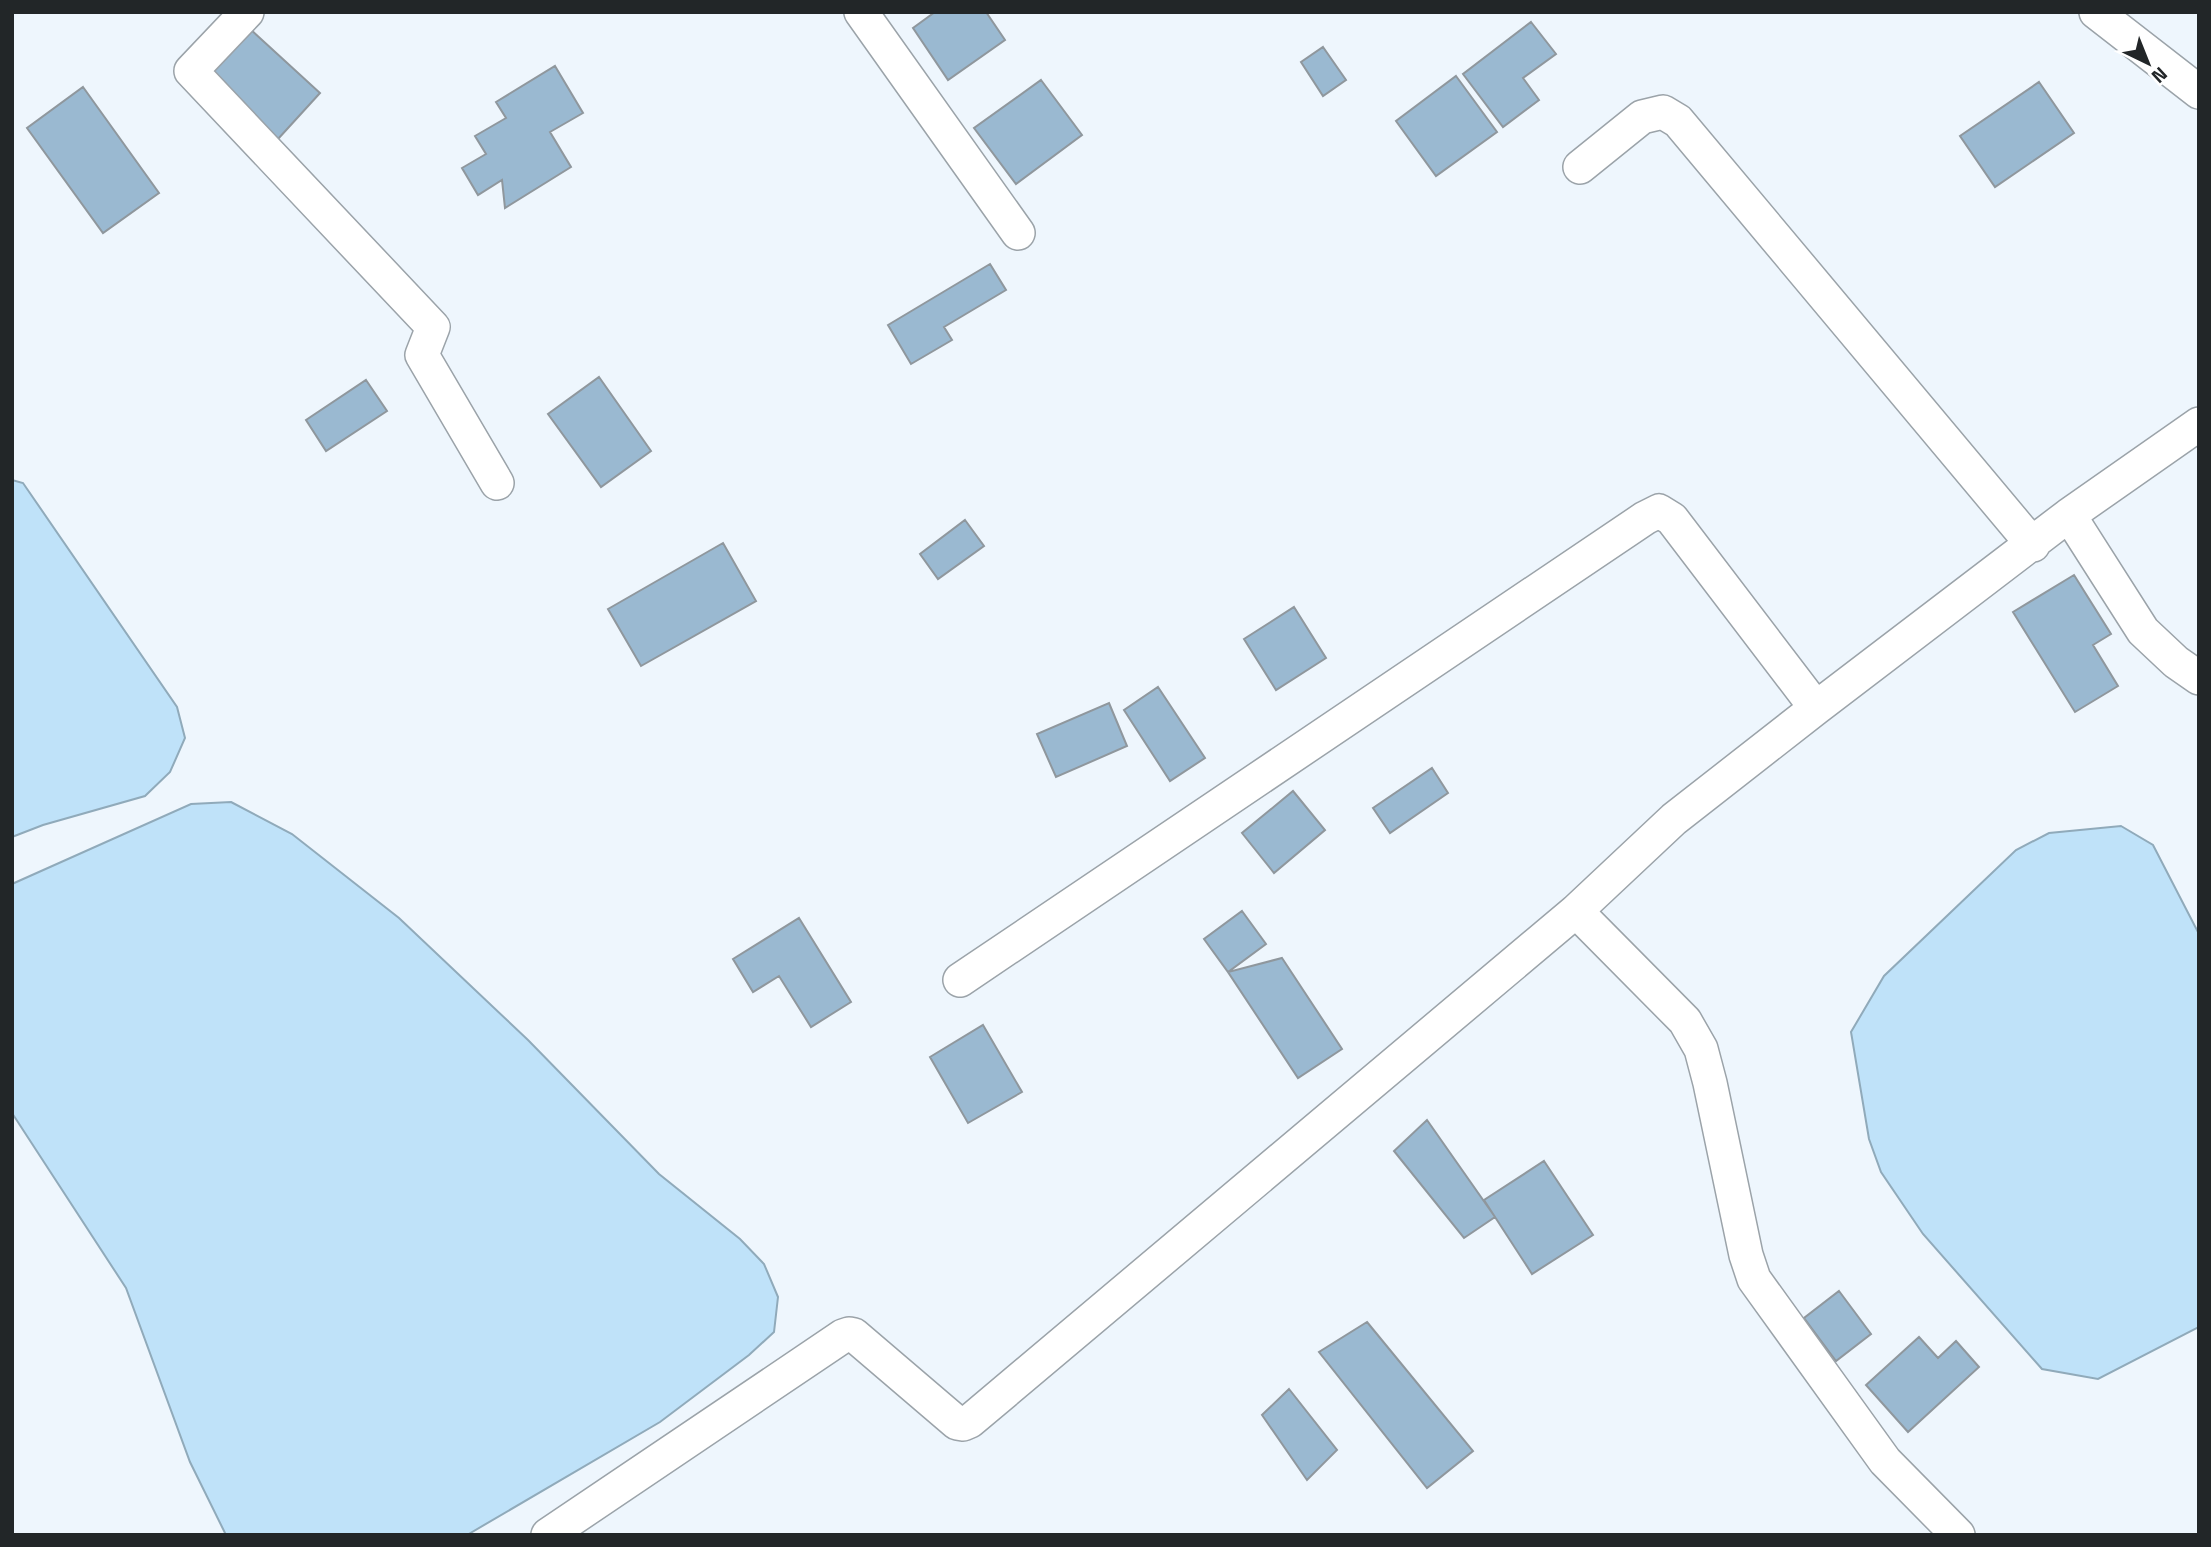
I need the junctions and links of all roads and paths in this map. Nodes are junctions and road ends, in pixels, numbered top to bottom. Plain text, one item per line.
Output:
1 (247, 12) edge
2 (861, 12) edge
3 (2096, 12) edge
4 (2199, 92) edge
5 (1580, 167) dead end
6 (1018, 233) dead end
7 (2199, 424) edge
8 (497, 483) dead end
9 (2069, 515) junction
10 (2033, 545) junction
11 (2199, 678) edge
12 (1816, 708) junction
13 (1576, 911) junction
14 (960, 980) dead end
15 (548, 1535) edge
16 (1958, 1535) edge

1 - 8 street
2 - 6 street
3 - 4 street
5 - 10 street
7 - 9 street
9 - 10 street
9 - 11 street
10 - 12 street
12 - 13 street
12 - 14 street
13 - 15 street
13 - 16 street

